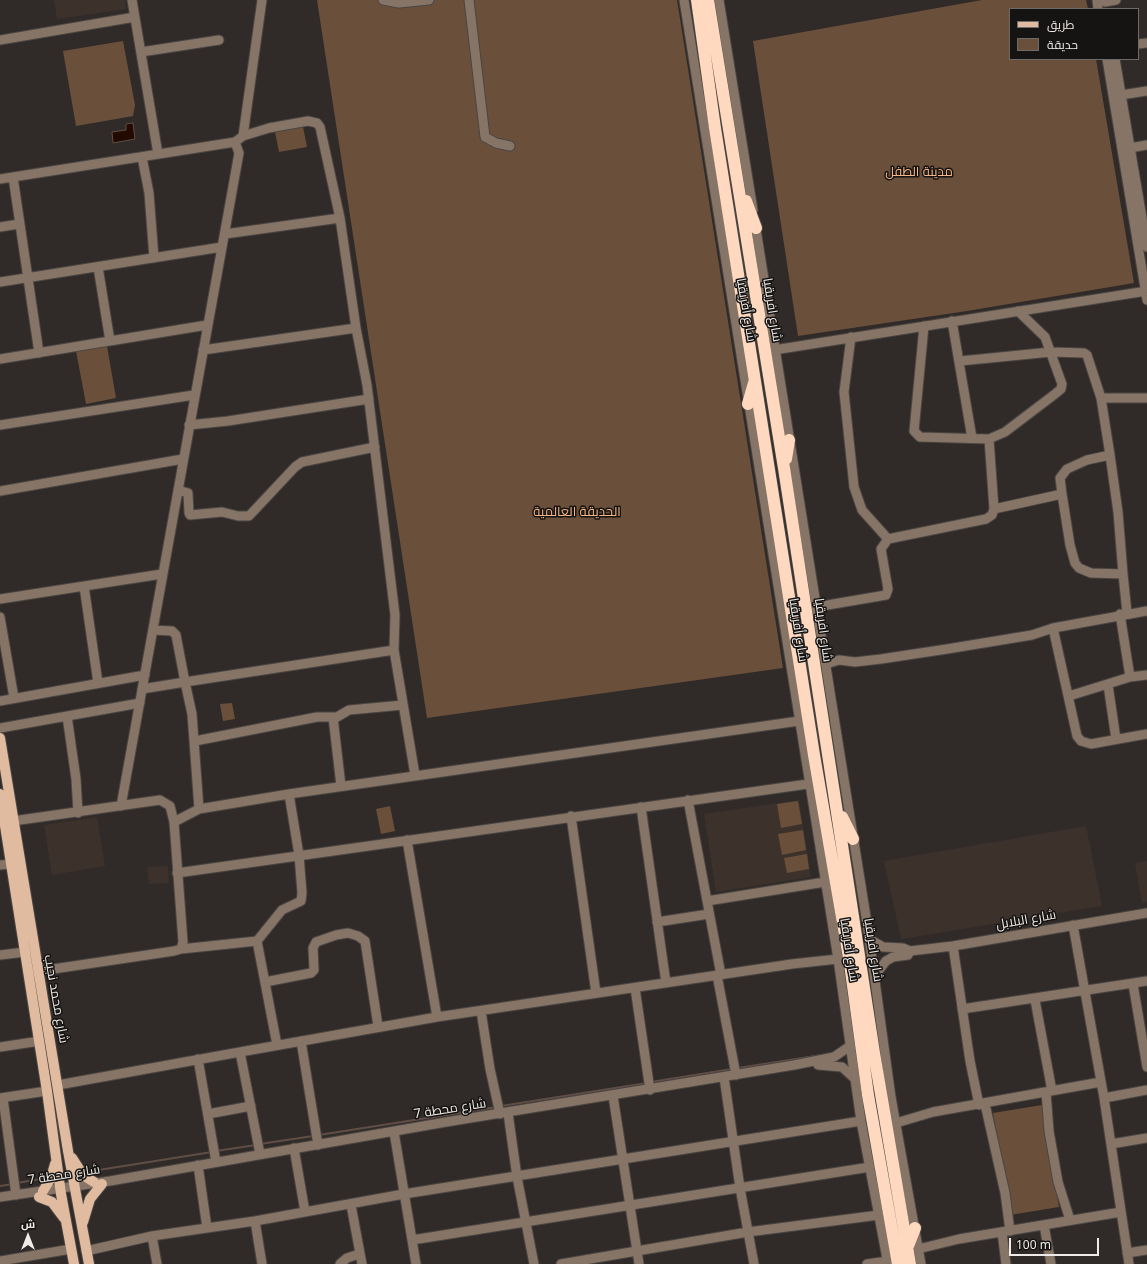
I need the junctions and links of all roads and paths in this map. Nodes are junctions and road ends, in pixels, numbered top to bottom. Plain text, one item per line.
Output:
1 (132, 0) edge
2 (262, 0) edge
3 (383, 0) edge
4 (430, 0) edge
5 (469, 0) edge
6 (684, 0) edge
7 (697, 0) edge
8 (708, 0) edge
9 (719, 0) edge
10 (1116, 0) edge
11 (1103, 3) edge
12 (135, 17) junction
13 (0, 40) edge
14 (219, 40) dead end
15 (141, 52) junction
16 (1107, 60) edge
17 (1115, 60) edge
18 (1147, 91) edge
19 (1121, 95) junction
20 (243, 136) junction
21 (235, 142) junction
22 (1147, 145) edge
23 (510, 146) dead end
24 (1130, 148) junction
25 (158, 154) junction
26 (142, 156) junction
27 (736, 173) junction
28 (13, 177) junction
29 (0, 179) edge
30 (340, 218) junction
31 (20, 224) junction
32 (0, 227) edge
33 (756, 228) junction
34 (224, 234) junction
35 (1146, 236) edge
36 (222, 247) junction
37 (1147, 247) edge
38 (154, 258) junction
39 (98, 267) junction
40 (27, 278) junction
41 (0, 282) edge
42 (1147, 294) edge
43 (1018, 311) junction
44 (952, 321) junction
45 (207, 326) junction
46 (924, 326) junction
47 (356, 328) junction
48 (852, 337) junction
49 (110, 341) junction
50 (203, 350) junction
51 (774, 350) junction
52 (39, 352) junction
53 (1051, 352) junction
54 (0, 359) edge
55 (960, 361) junction
56 (755, 380) junction
57 (194, 395) junction
58 (1101, 398) junction
59 (1147, 398) edge
60 (369, 399) junction
61 (748, 404) junction
62 (0, 425) edge
63 (189, 425) junction
64 (972, 438) junction
65 (988, 439) junction
66 (789, 440) junction
67 (375, 446) junction
68 (1110, 455) junction
69 (183, 459) junction
70 (784, 468) junction
71 (178, 490) junction
72 (0, 491) edge
73 (1062, 494) junction
74 (994, 510) junction
75 (888, 538) junction
76 (162, 574) junction
77 (1122, 574) junction
78 (84, 586) junction
79 (802, 586) junction
80 (790, 596) junction
81 (0, 599) edge
82 (811, 608) junction
83 (1147, 610) edge
84 (792, 613) junction
85 (1124, 614) junction
86 (0, 617) edge
87 (1053, 628) junction
88 (153, 630) junction
89 (394, 650) junction
90 (826, 664) junction
91 (145, 675) junction
92 (1147, 675) edge
93 (1130, 677) junction
94 (185, 682) junction
95 (98, 684) junction
96 (1108, 685) junction
97 (142, 689) junction
98 (1068, 696) junction
99 (14, 698) junction
100 (0, 701) edge
101 (140, 703) junction
102 (403, 705) junction
103 (67, 716) junction
104 (333, 717) junction
105 (799, 721) junction
106 (0, 728) edge
107 (1147, 734) edge
108 (0, 738) edge
109 (1116, 739) junction
110 (195, 741) junction
111 (810, 757) junction
112 (415, 776) junction
113 (808, 784) junction
114 (340, 786) junction
115 (0, 794) edge
116 (289, 794) junction
117 (688, 800) junction
118 (121, 806) junction
119 (641, 807) junction
120 (836, 807) junction
121 (199, 809) junction
122 (78, 813) junction
123 (571, 816) junction
124 (13, 821) junction
125 (174, 822) junction
126 (853, 839) junction
127 (407, 840) junction
128 (298, 855) junction
129 (12, 864) junction
130 (0, 865) edge
131 (177, 873) junction
132 (825, 882) junction
133 (707, 901) junction
134 (1147, 913) edge
135 (709, 914) junction
136 (657, 922) junction
137 (1073, 925) junction
138 (869, 939) junction
139 (257, 941) junction
140 (953, 946) junction
141 (181, 949) junction
142 (910, 951) junction
143 (24, 952) junction
144 (0, 955) edge
145 (838, 959) junction
146 (39, 971) junction
147 (28, 973) junction
148 (719, 975) junction
149 (1147, 981) edge
150 (265, 982) junction
151 (875, 982) junction
152 (666, 983) junction
153 (1133, 984) junction
154 (635, 988) junction
155 (1086, 991) junction
156 (596, 993) junction
157 (1035, 1000) junction
158 (962, 1010) junction
159 (481, 1011) junction
160 (437, 1017) junction
161 (378, 1026) junction
162 (1144, 1026) edge
163 (301, 1040) junction
164 (40, 1041) junction
165 (277, 1045) junction
166 (850, 1046) junction
167 (0, 1047) edge
168 (240, 1052) junction
169 (198, 1059) junction
170 (794, 1065) junction
171 (1147, 1067) edge
172 (736, 1075) junction
173 (724, 1077) junction
174 (854, 1078) junction
175 (1101, 1082) junction
176 (58, 1086) junction
177 (650, 1090) junction
178 (1147, 1090) edge
179 (47, 1091) junction
180 (1049, 1092) junction
181 (613, 1096) junction
182 (1, 1098) edge
183 (1104, 1098) junction
184 (982, 1105) junction
185 (251, 1106) junction
186 (504, 1113) junction
187 (208, 1114) junction
188 (861, 1121) junction
189 (896, 1123) junction
190 (394, 1132) junction
191 (1147, 1138) edge
192 (733, 1140) junction
193 (318, 1144) junction
194 (1111, 1144) junction
195 (294, 1148) junction
196 (68, 1150) junction
197 (56, 1152) junction
198 (260, 1154) junction
199 (623, 1159) junction
200 (216, 1162) junction
201 (198, 1165) junction
202 (870, 1167) junction
203 (517, 1177) junction
204 (102, 1182) junction
205 (873, 1183) junction
206 (75, 1188) junction
207 (740, 1188) junction
208 (61, 1191) junction
209 (885, 1193) junction
210 (41, 1194) junction
211 (404, 1194) junction
212 (20, 1195) junction
213 (0, 1197) edge
214 (351, 1205) junction
215 (630, 1206) junction
216 (305, 1212) junction
217 (1120, 1212) junction
218 (879, 1215) junction
219 (1070, 1220) junction
220 (255, 1221) junction
221 (67, 1222) junction
222 (526, 1222) junction
223 (1044, 1225) junction
224 (82, 1228) junction
225 (207, 1228) junction
226 (915, 1228) joint
227 (1006, 1231) junction
228 (748, 1232) junction
229 (152, 1236) junction
230 (412, 1240) junction
231 (913, 1248) junction
232 (71, 1249) junction
233 (637, 1250) junction
234 (1147, 1250) edge
235 (86, 1251) junction
236 (1127, 1253) junction
237 (359, 1254) junction
238 (0, 1261) edge
239 (891, 1263) edge
240 (74, 1264) edge
241 (89, 1264) edge
242 (156, 1264) edge
243 (262, 1264) edge
244 (340, 1264) edge
245 (362, 1264) edge
246 (416, 1264) edge
247 (534, 1264) edge
248 (561, 1264) edge
249 (639, 1264) edge
250 (754, 1264) edge
251 (867, 1264) edge
252 (910, 1264) edge
253 (921, 1264) edge
254 (1006, 1264) edge
255 (1050, 1264) edge
256 (1129, 1264) edge

1 - 12 street
2 - 20 street
3 - 4 street
5 - 23 street
6 - 61 street, شارع أفريقيا
7 - 56 highway, شارع افريقيا
8 - 27 highway, شارع افريقيا
9 - 33 street, شارع أفريقيا
10 - 11 street
12 - 13 street
12 - 15 street
14 - 15 street
15 - 25 street
16 - 42 street
17 - 19 street
18 - 19 street
19 - 24 street
20 - 21 street
20 - 30 street
21 - 25 street
21 - 34 street
22 - 24 street
24 - 35 street
25 - 26 street
26 - 28 street
26 - 38 street
27 - 33 highway
27 - 70 highway, شارع افريقيا
28 - 29 street
28 - 31 street
30 - 34 street
30 - 47 street
31 - 32 street
31 - 40 street
33 - 51 street, شارع أفريقيا
34 - 36 street
35 - 37 street
36 - 38 street
36 - 45 street
38 - 39 street
39 - 40 street
39 - 49 street
40 - 41 street
40 - 52 street
42 - 43 street
43 - 44 street
43 - 53 street
44 - 46 street
44 - 55 street
45 - 49 street
45 - 50 street
46 - 48 street
46 - 64 street
47 - 50 street
47 - 60 street
48 - 51 street
48 - 75 street
49 - 52 street
50 - 57 street
51 - 66 street, شارع أفريقيا
52 - 54 street
53 - 55 street
53 - 58 street
53 - 65 street
55 - 64 street
56 - 61 highway
56 - 80 highway, شارع افريقيا
57 - 62 street
57 - 63 street
58 - 59 street
58 - 68 street
60 - 63 street
60 - 67 street
61 - 105 street, شارع أفريقيا
63 - 69 street
64 - 65 street
65 - 74 street
66 - 70 highway
66 - 82 street, شارع أفريقيا
67 - 71 street
67 - 89 street
68 - 73 street
68 - 77 street
69 - 71 street
69 - 72 street
70 - 79 highway, شارع افريقيا
71 - 76 street
73 - 74 street
73 - 77 street
74 - 75 street
75 - 82 street
76 - 78 street
76 - 88 street
77 - 85 street
78 - 81 street
78 - 95 street
79 - 80 highway
79 - 82 highway, شارع افريقيا
80 - 84 highway, شارع افريقيا
82 - 84 highway
82 - 90 street, شارع أفريقيا
82 - 120 highway, شارع افريقيا
83 - 85 street
84 - 111 highway, شارع افريقيا
85 - 87 street
85 - 93 street
86 - 99 street
87 - 90 street
87 - 98 street
88 - 91 street
88 - 94 street
89 - 94 street
89 - 102 street
90 - 126 street, شارع أفريقيا
91 - 95 street
91 - 97 street
92 - 93 street
93 - 96 street
94 - 97 street
94 - 110 street
95 - 99 street
96 - 98 street
96 - 109 street
97 - 101 street
98 - 109 street
99 - 100 street
101 - 103 street
101 - 118 street
102 - 104 street
102 - 112 street
103 - 106 street
103 - 122 street
104 - 110 street
104 - 114 street
105 - 111 street, شارع أفريقيا
105 - 112 street
107 - 109 street
108 - 124 main road, شارع محمد نجيب
110 - 121 street
111 - 113 street, شارع أفريقيا
111 - 209 highway, شارع افريقيا
112 - 114 street
113 - 117 street
113 - 132 street, شارع أفريقيا
114 - 116 street
115 - 129 main road, شارع محمد نجيب
116 - 121 street
116 - 128 street
117 - 119 street
117 - 133 street
118 - 122 street
118 - 125 street
119 - 123 street
119 - 136 street
120 - 126 highway
120 - 231 highway, شارع افريقيا
121 - 125 street
122 - 124 street
123 - 127 street
123 - 156 street
124 - 146 main road, شارع محمد نجيب
125 - 131 street
126 - 138 street, شارع أفريقيا
127 - 128 street
127 - 160 street
128 - 131 street
128 - 139 street
129 - 130 street
129 - 143 main road, شارع محمد نجيب
131 - 141 street
132 - 133 street
132 - 145 street, شارع أفريقيا
133 - 135 street
134 - 137 street, شارع البلابل
135 - 136 street
135 - 148 street
136 - 152 street
137 - 140 street, شارع البلابل
137 - 155 street
138 - 142 street, شارع البلابل
138 - 151 street, شارع أفريقيا
139 - 141 street
139 - 150 street
140 - 142 street, شارع البلابل
140 - 158 street
141 - 146 street
142 - 151 street, شارع البلابل
143 - 144 street
143 - 147 main road, شارع محمد نجيب
145 - 148 street
145 - 166 street, شارع أفريقيا
146 - 147 street
146 - 176 main road, شارع محمد نجيب
147 - 164 main road, شارع محمد نجيب
148 - 152 street
148 - 172 street
149 - 153 street
150 - 161 street
150 - 165 street
151 - 189 street, شارع أفريقيا
152 - 154 street
153 - 155 street
153 - 162 street
154 - 156 street
154 - 177 street
155 - 157 street
155 - 175 street
156 - 159 street
157 - 158 street
157 - 180 street
158 - 184 street
159 - 160 street
159 - 186 street
160 - 161 street
161 - 163 street
162 - 171 street
163 - 165 street
163 - 193 street
164 - 167 street
164 - 179 main road, شارع محمد نجيب
165 - 168 street
166 - 170 street
166 - 174 street, شارع أفريقيا
168 - 169 street
168 - 185 street
169 - 176 street
169 - 187 street
170 - 172 street, شارع محطة 7
170 - 174 street
172 - 173 street, شارع محطة 7
173 - 177 street, شارع محطة 7
173 - 192 street
174 - 188 street, شارع أفريقيا
175 - 180 street
175 - 183 street
176 - 196 main road, شارع محمد نجيب
177 - 181 street, شارع محطة 7
178 - 183 street
179 - 182 street
179 - 197 main road, شارع محمد نجيب
180 - 184 street
180 - 219 street
181 - 186 street, شارع محطة 7
181 - 199 street
182 - 212 street
183 - 194 street
184 - 189 street
184 - 227 street
185 - 187 street
185 - 198 street
186 - 190 street, شارع محطة 7
186 - 203 street
187 - 200 street
188 - 192 street
188 - 202 street, شارع أفريقيا
189 - 226 street, شارع أفريقيا
190 - 193 street, شارع محطة 7
190 - 211 street
191 - 194 street
192 - 199 street
192 - 207 street
193 - 195 street, شارع محطة 7
194 - 217 street
195 - 198 street, شارع محطة 7
195 - 216 street
196 - 204 main road
196 - 206 main road, شارع محمد نجيب
197 - 208 main road, شارع محمد نجيب
197 - 210 main road
198 - 200 street, شارع محطة 7
199 - 203 street
199 - 215 street
200 - 201 street, شارع محطة 7
201 - 204 street, شارع محطة 7
201 - 225 street
202 - 205 street, شارع أفريقيا
202 - 207 street
203 - 211 street
203 - 222 street
204 - 206 street, شارع محطة 7
204 - 224 main road
205 - 209 highway
205 - 218 street, شارع أفريقيا
206 - 208 street, شارع محطة 7
206 - 224 main road, شارع محمد نجيب
207 - 215 street
207 - 228 street
208 - 210 street, شارع محطة 7
208 - 221 main road, شارع محمد نجيب
209 - 239 highway, شارع افريقيا
210 - 212 street, شارع محطة 7
210 - 221 main road
211 - 214 street
211 - 230 street
212 - 213 street, شارع محطة 7
214 - 216 street
214 - 237 street
215 - 222 street
215 - 233 street
216 - 220 street
217 - 219 street
217 - 236 street
218 - 228 street
218 - 239 street, شارع أفريقيا
219 - 223 street
220 - 225 street
220 - 243 street
221 - 232 main road, شارع محمد نجيب
222 - 230 street
222 - 247 street
223 - 227 street
223 - 255 street
224 - 235 main road, شارع محمد نجيب
225 - 229 street
226 - 231 highway
227 - 231 street
227 - 254 street
228 - 233 street
228 - 250 street
229 - 235 street
229 - 242 street
230 - 246 street
231 - 252 highway, شارع افريقيا
231 - 253 street
232 - 238 street
232 - 240 main road, شارع محمد نجيب
233 - 248 street
233 - 249 street
234 - 236 street
235 - 241 main road, شارع محمد نجيب
236 - 256 street
237 - 244 street
237 - 245 street
239 - 251 street

